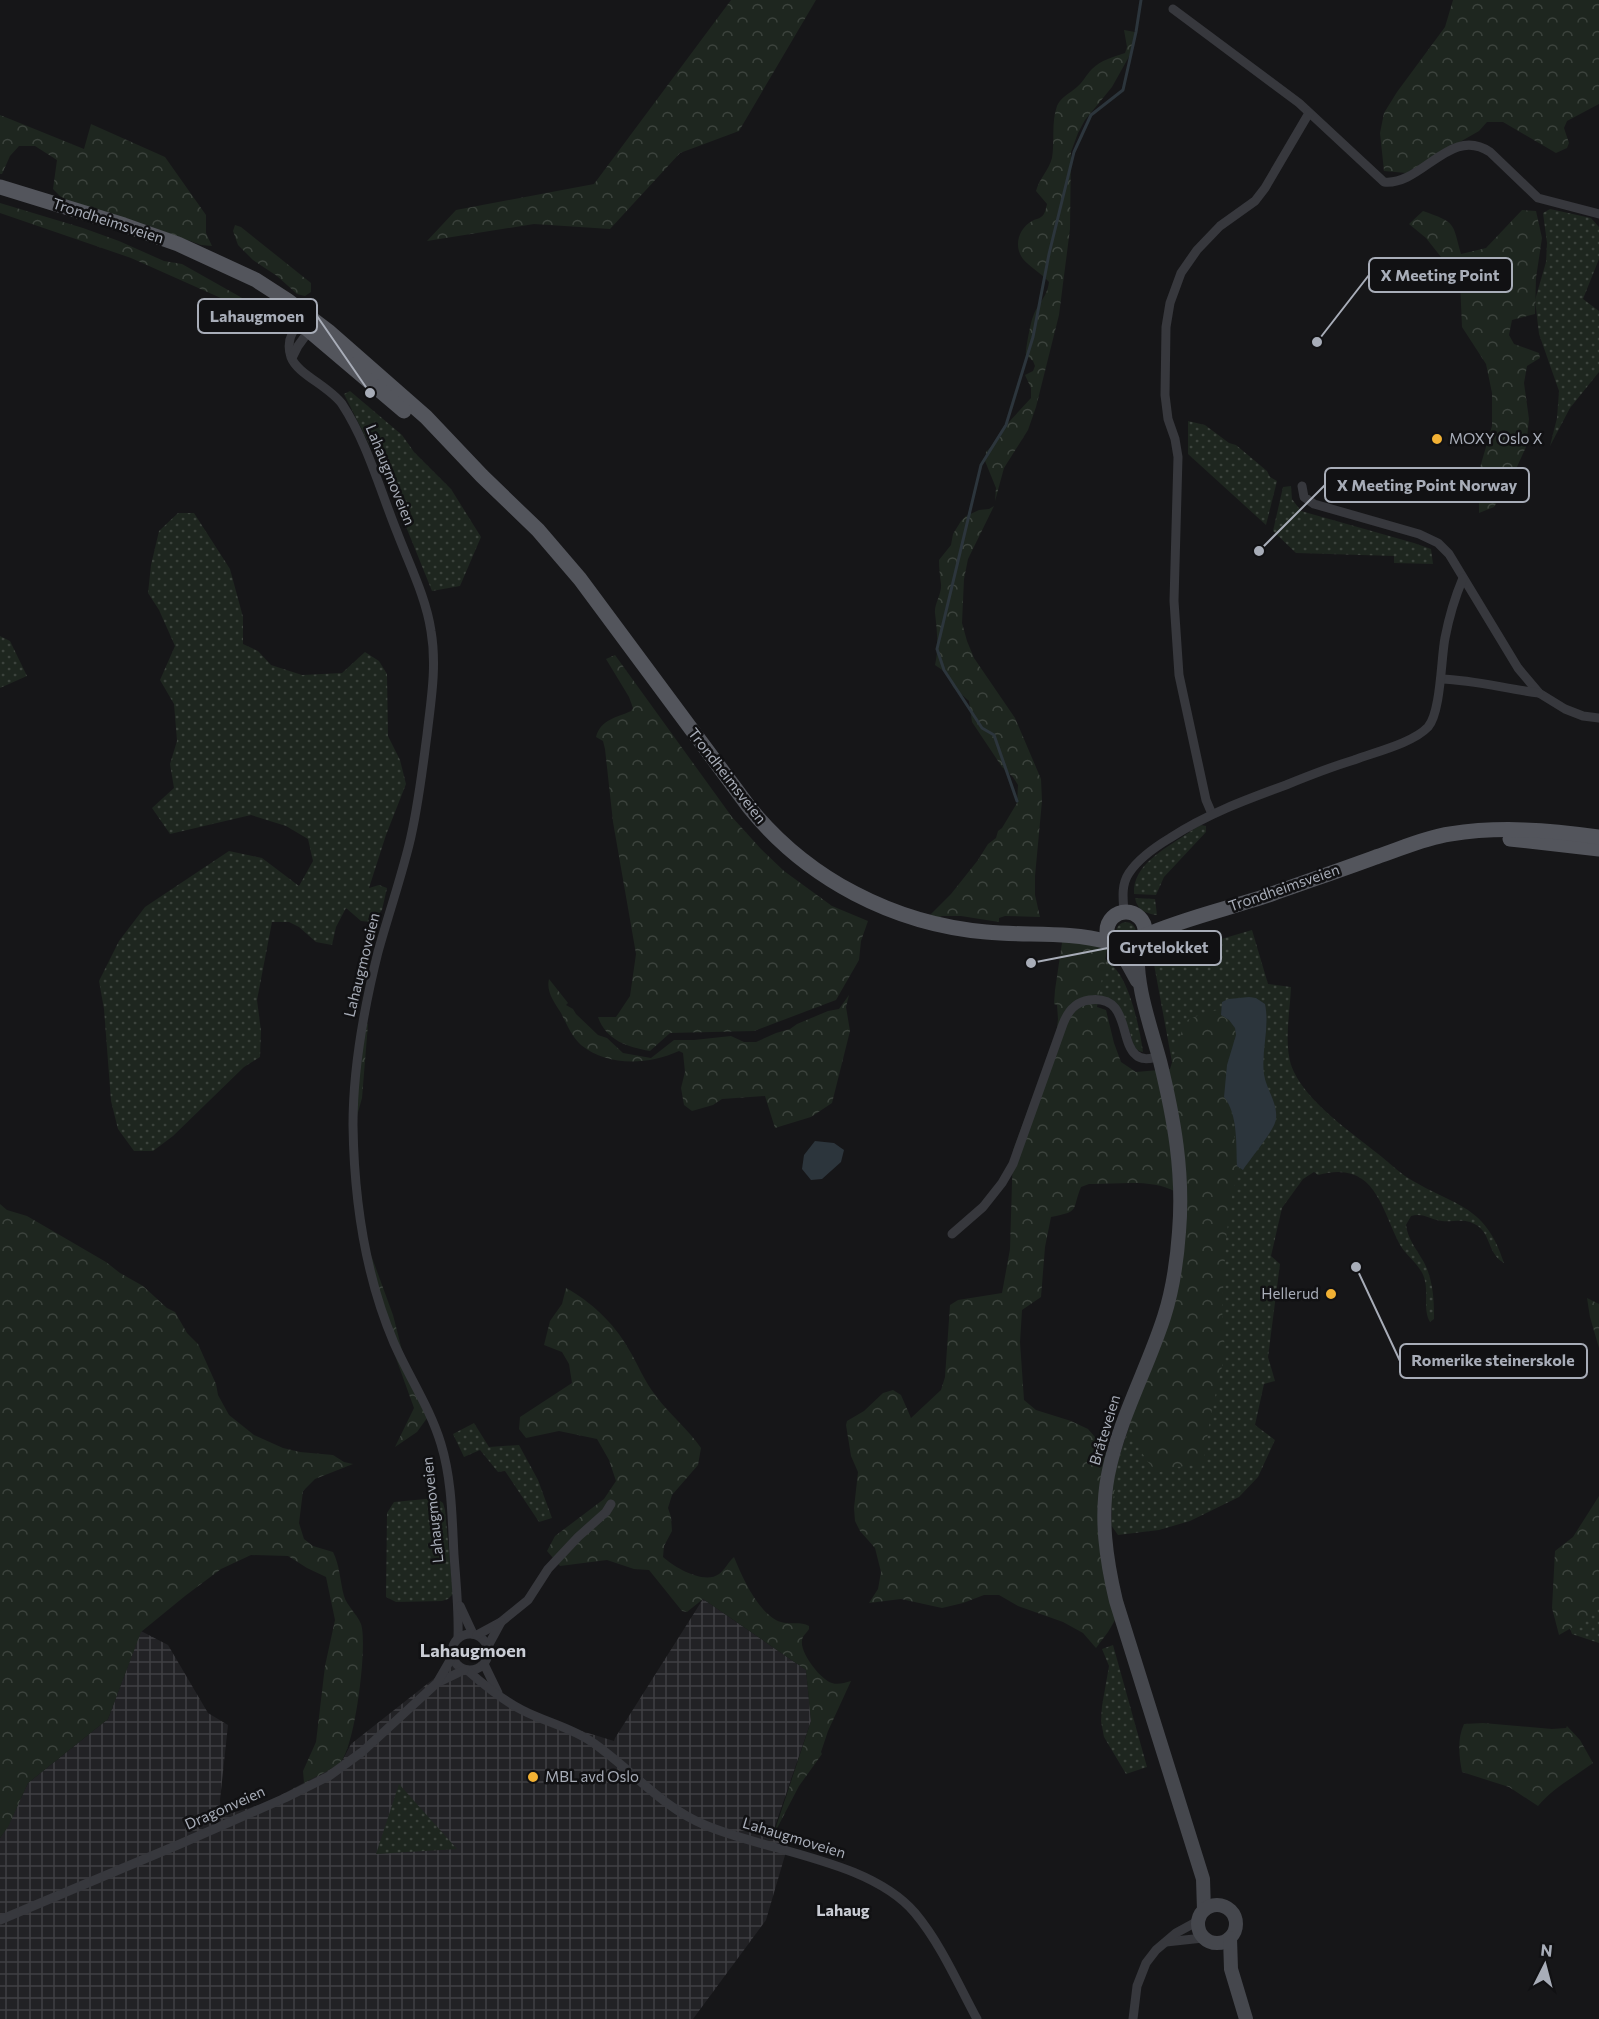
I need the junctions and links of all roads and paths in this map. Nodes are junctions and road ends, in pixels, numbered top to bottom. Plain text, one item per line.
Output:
1 (1173, 9) dead end
2 (1309, 113) junction
3 (0, 187) edge
4 (1599, 214) edge
5 (308, 324) junction
6 (292, 358) junction
7 (1302, 486) dead end
8 (1464, 578) junction
9 (1441, 679) junction
10 (1539, 693) junction
11 (1599, 718) edge
12 (1212, 814) junction
13 (1599, 837) edge
14 (1599, 849) edge
15 (1377, 857) junction
16 (1124, 912) junction
17 (1191, 917) junction
18 (1141, 921) junction
19 (1108, 923) junction
20 (1061, 933) junction
21 (1141, 941) junction
22 (1115, 946) junction
23 (1141, 988) junction
24 (1159, 1057) junction
25 (952, 1234) dead end
26 (611, 1504) dead end
27 (459, 1606) junction
28 (501, 1622) junction
29 (475, 1635) junction
30 (458, 1638) junction
31 (488, 1646) junction
32 (452, 1657) junction
33 (484, 1664) junction
34 (466, 1670) junction
35 (437, 1683) junction
36 (498, 1694) junction
37 (1203, 1879) junction
38 (1221, 1906) junction
39 (1201, 1916) junction
40 (0, 1920) edge
41 (1230, 1938) junction
42 (1208, 1940) junction
43 (1166, 1942) junction
44 (1231, 1969) junction
45 (977, 2019) edge
46 (1133, 2019) edge
47 (1246, 2019) edge

1 - 2 street
2 - 4 street
2 - 12 street
3 - 5 main road, Trondheimsveien
5 - 6 street
5 - 6 street
5 - 20 main road, Trondheimsveien
6 - 27 street, Lahaugmoveien
7 - 8 street
8 - 9 street
8 - 10 street
9 - 10 street
9 - 12 street
10 - 11 street
12 - 16 street
13 - 15 main road, Trondheimsveien
14 - 15 main road, Trondheimsveien
15 - 17 main road, Trondheimsveien
16 - 18 main road
16 - 19 main road
17 - 18 main road, Trondheimsveien
17 - 21 main road, Trondheimsveien
18 - 21 main road
19 - 20 main road, Trondheimsveien
19 - 22 main road
20 - 22 main road, Trondheimsveien
21 - 22 main road
21 - 23 main road, Bråteveien
22 - 23 main road, Bråteveien
23 - 24 main road, Bråteveien
24 - 25 street
24 - 37 main road, Bråteveien
26 - 28 street
27 - 29 street, Lahaugmoveien
27 - 30 street, Lahaugmoveien
28 - 29 street
28 - 31 street
29 - 30 street
29 - 31 street
30 - 32 street
31 - 33 street
32 - 34 street
32 - 35 street, Dragonveien
33 - 34 street
33 - 36 street
34 - 35 street, Dragonveien
34 - 36 street, Lahaugmoveien
35 - 40 street, Dragonveien
36 - 45 street, Lahaugmoveien
37 - 38 main road, Bråteveien
37 - 39 main road, Bråteveien
38 - 39 main road
38 - 41 main road
39 - 42 main road
39 - 43 street
41 - 42 main road
41 - 44 main road
42 - 43 street
42 - 44 main road
43 - 46 street
44 - 47 main road

